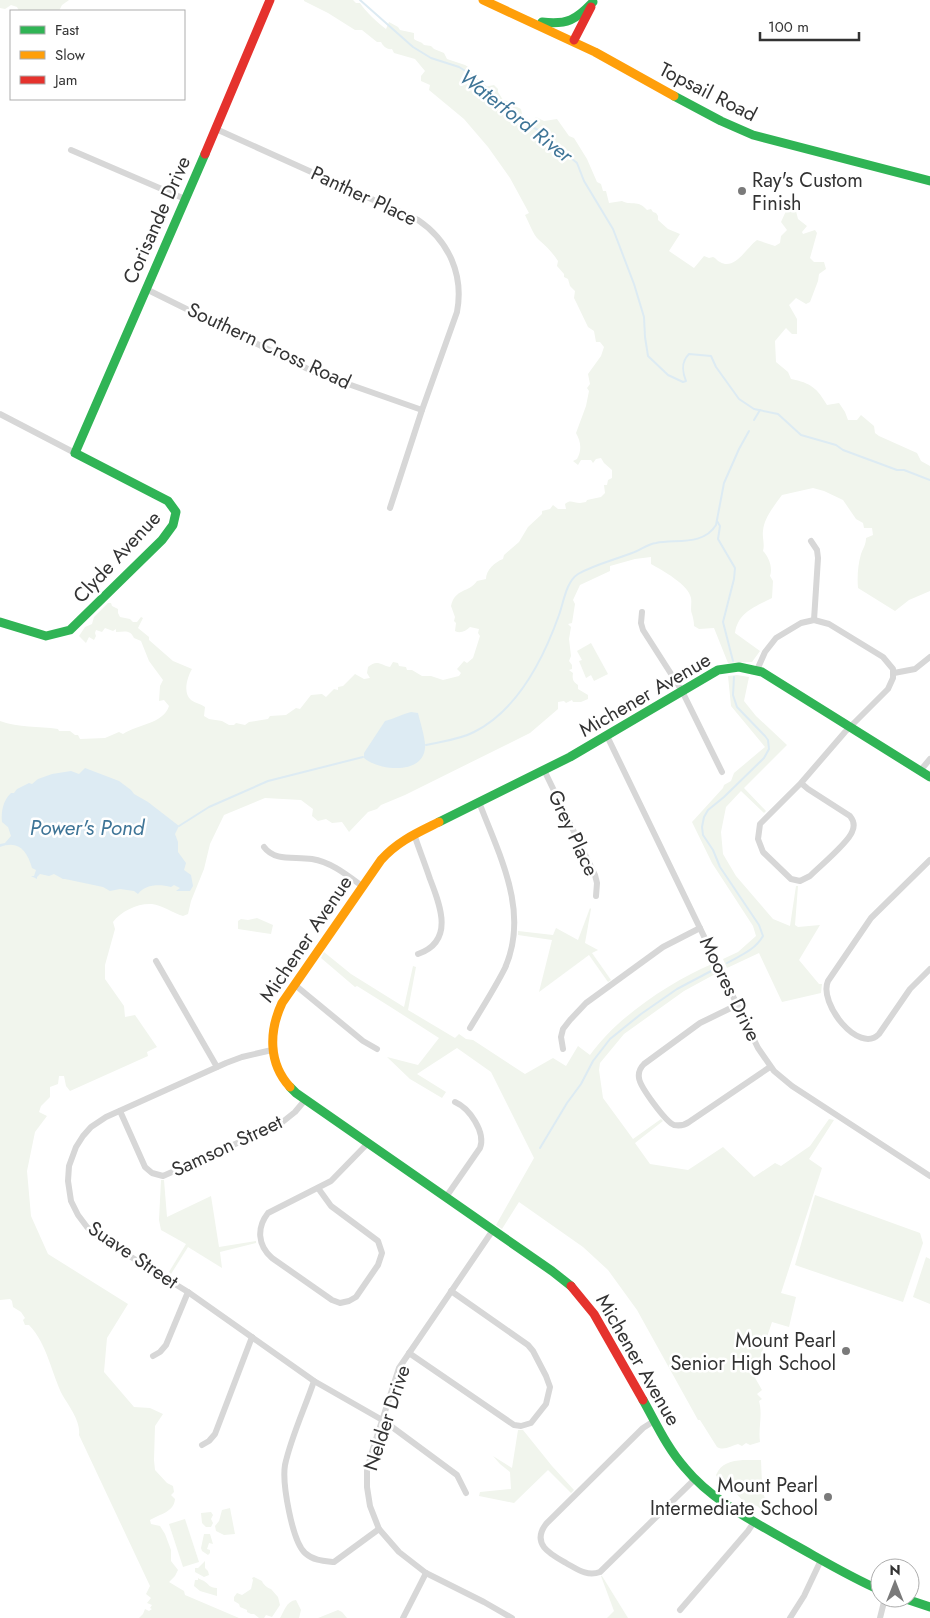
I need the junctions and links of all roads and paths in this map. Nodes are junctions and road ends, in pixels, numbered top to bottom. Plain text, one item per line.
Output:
1 (270, 0) edge
2 (482, 0) edge
3 (594, 1) edge
4 (530, 21) junction
5 (574, 40) junction
6 (216, 129) junction
7 (71, 150) dead end
8 (930, 181) edge
9 (185, 199) junction
10 (146, 289) junction
11 (422, 410) junction
12 (0, 414) edge
13 (75, 453) junction
14 (390, 508) dead end
15 (811, 541) dead end
16 (642, 612) dead end
17 (814, 620) junction
18 (0, 622) edge
19 (930, 657) edge
20 (756, 670) junction
21 (894, 673) junction
22 (682, 691) junction
23 (850, 726) junction
24 (607, 736) junction
25 (930, 759) edge
26 (544, 770) junction
27 (920, 771) junction
28 (722, 772) dead end
29 (930, 777) edge
30 (801, 783) junction
31 (479, 802) junction
32 (414, 834) junction
33 (264, 847) dead end
34 (930, 860) edge
35 (362, 886) junction
36 (596, 896) dead end
37 (700, 928) junction
38 (418, 954) dead end
39 (156, 961) dead end
40 (930, 969) edge
41 (294, 985) junction
42 (737, 1004) junction
43 (470, 1028) dead end
44 (377, 1049) dead end
45 (563, 1049) dead end
46 (272, 1050) junction
47 (217, 1067) junction
48 (770, 1067) junction
49 (306, 1100) junction
50 (455, 1102) dead end
51 (120, 1111) junction
52 (368, 1143) junction
53 (930, 1176) edge
54 (318, 1188) junction
55 (446, 1197) junction
56 (493, 1230) junction
57 (451, 1291) junction
58 (188, 1292) junction
59 (252, 1337) junction
60 (409, 1353) junction
61 (153, 1356) dead end
62 (314, 1381) junction
63 (384, 1421) junction
64 (654, 1421) junction
65 (202, 1445) dead end
66 (695, 1479) junction
67 (466, 1493) dead end
68 (754, 1522) junction
69 (379, 1529) junction
70 (821, 1560) junction
71 (426, 1573) junction
72 (870, 1586) edge
73 (680, 1610) dead end
74 (403, 1618) edge
75 (512, 1618) edge
76 (790, 1618) edge

1 - 6 street, Corisande Drive
2 - 4 street, Topsail Road
3 - 4 street
3 - 5 street
4 - 5 street, Topsail Road
5 - 8 street, Topsail Road
6 - 9 street, Corisande Drive
6 - 11 street, Panther Place
7 - 9 street
9 - 10 street, Corisande Drive
10 - 11 street, Southern Cross Road
10 - 13 street, Corisande Drive
11 - 14 street, Panther Place
12 - 13 street, Clyde Avenue
13 - 18 street, Clyde Avenue
15 - 17 street
16 - 22 street
17 - 20 street
17 - 21 street
19 - 21 street
20 - 22 street, Michener Avenue
20 - 23 street, Michener Avenue
21 - 23 street
22 - 24 street, Michener Avenue
22 - 28 street
23 - 27 street, Michener Avenue
23 - 30 street
24 - 26 street, Michener Avenue
24 - 37 street, Moores Drive
25 - 27 street
26 - 31 street, Michener Avenue
26 - 36 street, Grey Place
27 - 29 street, Michener Avenue
30 - 30 street
31 - 32 street, Michener Avenue
31 - 43 street
32 - 35 street, Michener Avenue
32 - 38 street
33 - 35 street
34 - 40 street
35 - 41 street, Michener Avenue
37 - 42 street, Moores Drive
37 - 45 street
39 - 47 street
41 - 44 street
41 - 46 street, Michener Avenue
42 - 48 street, Moores Drive
42 - 48 street
46 - 47 street, Suave Street
46 - 49 street, Michener Avenue
47 - 51 street, Suave Street
48 - 53 street, Moores Drive
49 - 51 street, Samson Street
49 - 52 street, Michener Avenue
50 - 55 street
51 - 58 street, Suave Street
52 - 54 street
52 - 55 street, Michener Avenue
54 - 54 street
55 - 56 street, Michener Avenue
56 - 57 street, Nelder Drive
56 - 64 street, Michener Avenue
57 - 60 street, Nelder Drive
57 - 60 street
58 - 59 street, Suave Street
58 - 61 street
59 - 62 street, Suave Street
59 - 65 street
60 - 63 street, Nelder Drive
62 - 63 street, Suave Street
62 - 69 street
63 - 67 street, Suave Street
63 - 69 street, Nelder Drive
64 - 66 street, Michener Avenue
64 - 66 street
66 - 68 street, Michener Avenue
68 - 70 street, Michener Avenue
68 - 73 street
69 - 71 street, Nelder Drive
70 - 72 street, Michener Avenue
70 - 76 street
71 - 74 street
71 - 75 street, Nelder Drive

